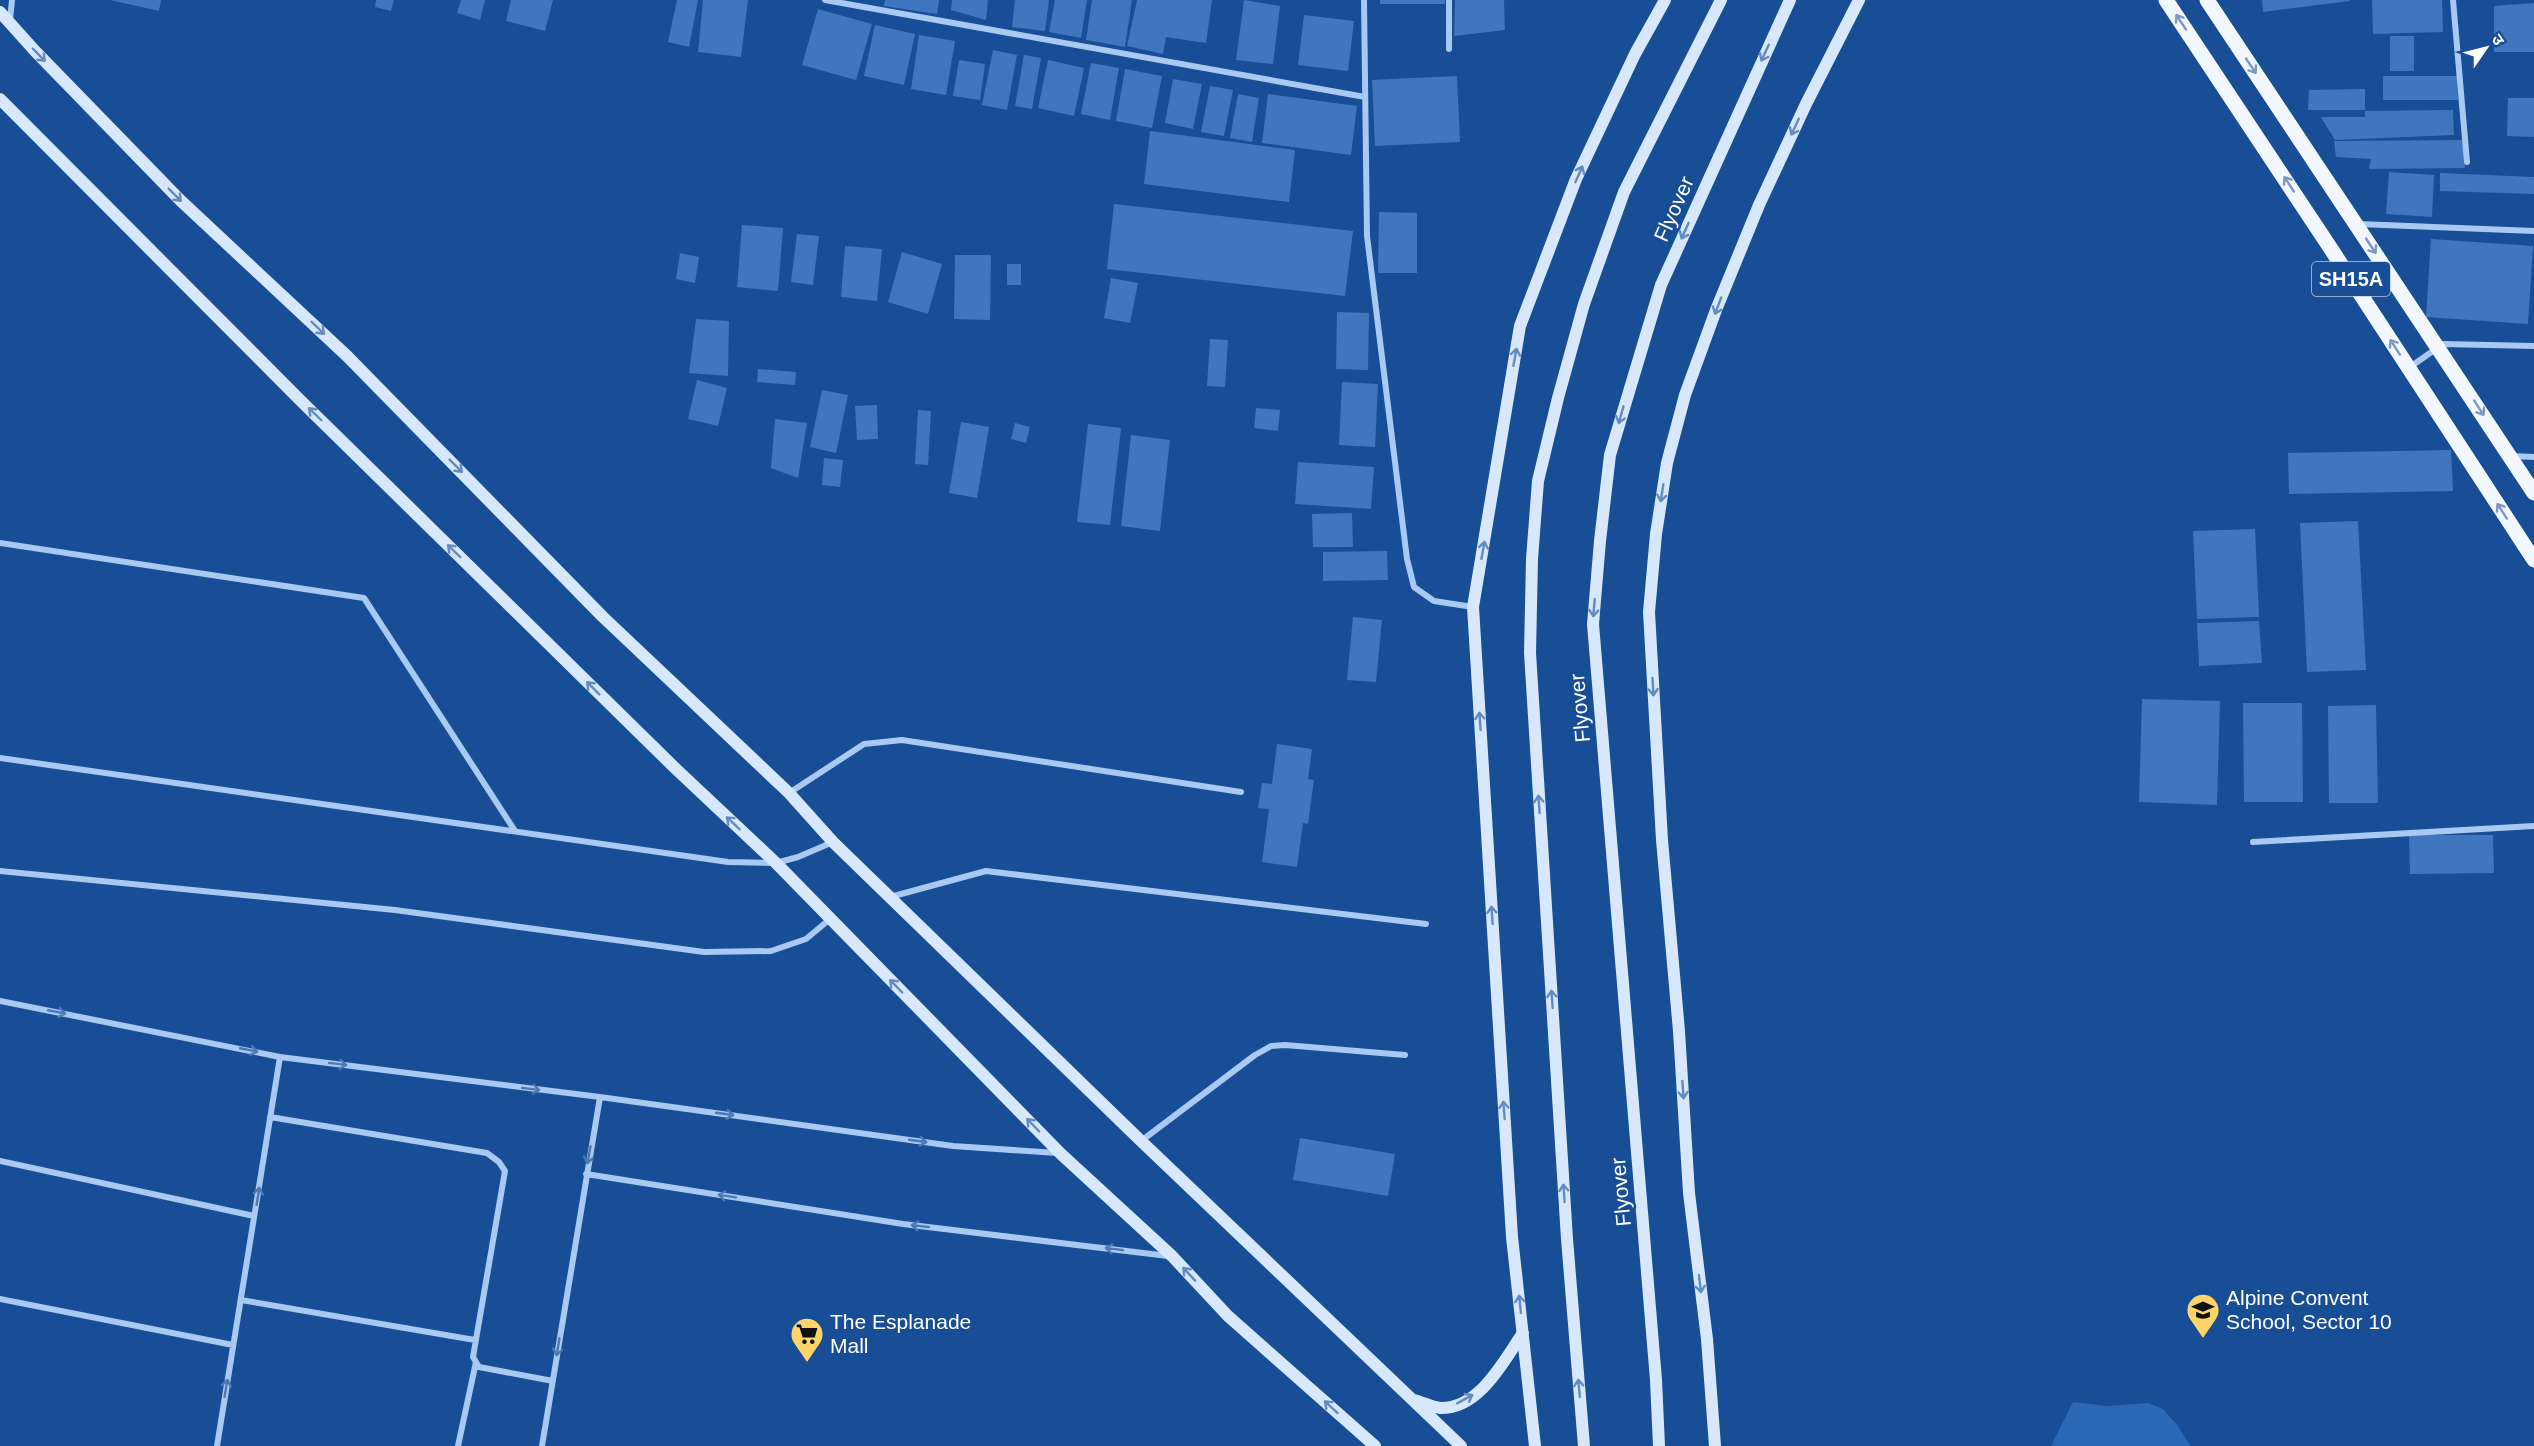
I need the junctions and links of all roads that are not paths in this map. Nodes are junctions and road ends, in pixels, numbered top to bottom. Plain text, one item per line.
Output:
1 (12, 0) edge
2 (825, 0) edge
3 (1364, 0) edge
4 (1449, 0) edge
5 (1665, 0) edge
6 (1721, 0) edge
7 (1790, 0) edge
8 (1859, 0) edge
9 (2166, 0) edge
10 (2207, 0) edge
11 (2453, 0) edge
12 (0, 12) edge
13 (9, 22) junction
14 (1449, 49) dead end
15 (1365, 97) junction
16 (0, 99) edge
17 (2467, 162) dead end
18 (2356, 224) junction
19 (2534, 231) edge
20 (2438, 346) junction
21 (2534, 346) edge
22 (2408, 368) junction
23 (2510, 456) junction
24 (2534, 457) edge
25 (2534, 493) edge
26 (0, 543) edge
27 (2534, 560) edge
28 (1473, 607) junction
29 (0, 758) edge
30 (1241, 792) dead end
31 (789, 793) junction
32 (2534, 826) edge
33 (515, 831) junction
34 (833, 842) junction
35 (2253, 842) dead end
36 (776, 863) junction
37 (0, 871) edge
38 (889, 897) junction
39 (831, 919) junction
40 (1426, 924) dead end
41 (0, 1001) edge
42 (1405, 1055) dead end
43 (280, 1057) junction
44 (600, 1097) junction
45 (270, 1117) junction
46 (1141, 1141) junction
47 (1061, 1154) junction
48 (0, 1161) edge
49 (586, 1174) junction
50 (254, 1216) junction
51 (1172, 1256) junction
52 (0, 1299) edge
53 (241, 1300) junction
54 (1523, 1333) junction
55 (475, 1340) junction
56 (233, 1345) junction
57 (476, 1361) junction
58 (553, 1381) junction
59 (1410, 1398) junction
60 (217, 1446) edge
61 (458, 1446) edge
62 (542, 1446) edge
63 (1375, 1446) edge
64 (1461, 1446) edge
65 (1535, 1446) edge
66 (1584, 1446) edge
67 (1659, 1446) edge
68 (1715, 1446) edge

1 - 13 street
2 - 15 street
3 - 15 street
4 - 14 street
28 -> 5 street
66 -> 6 street
7 -> 67 street, Flyover
8 -> 68 street
22 -> 9 main road, SH15A
10 -> 18 main road, SH15A
11 - 17 street
12 - 13 street
13 -> 31 street
15 - 28 street
36 -> 16 street
18 - 19 street
18 -> 20 main road, SH15A
20 - 21 street
20 - 22 street
20 -> 23 main road, SH15A
27 -> 22 main road, SH15A
23 - 24 street
23 - 25 main road, SH15A
26 - 33 street
54 -> 28 street
29 - 33 street
30 - 31 street
31 - 34 street
32 - 35 street
33 - 36 street
34 - 36 street
34 - 38 street
36 - 39 street
37 - 39 street
38 - 40 street
38 - 46 street
47 -> 39 street
41 -> 43 street
42 - 46 street
43 -> 44 street
43 - 45 street
44 -> 47 street
44 -> 49 street
50 -> 45 street
45 - 55 street
46 - 59 street
47 - 51 street
48 - 50 street
51 -> 49 street
49 -> 58 street
50 - 53 street
63 -> 51 street
52 - 56 street
53 - 55 street
53 - 56 street
59 -> 54 street
54 - 65 street
55 - 57 street
60 -> 56 street
57 - 58 street
57 - 61 street
58 - 62 street
59 - 64 street

